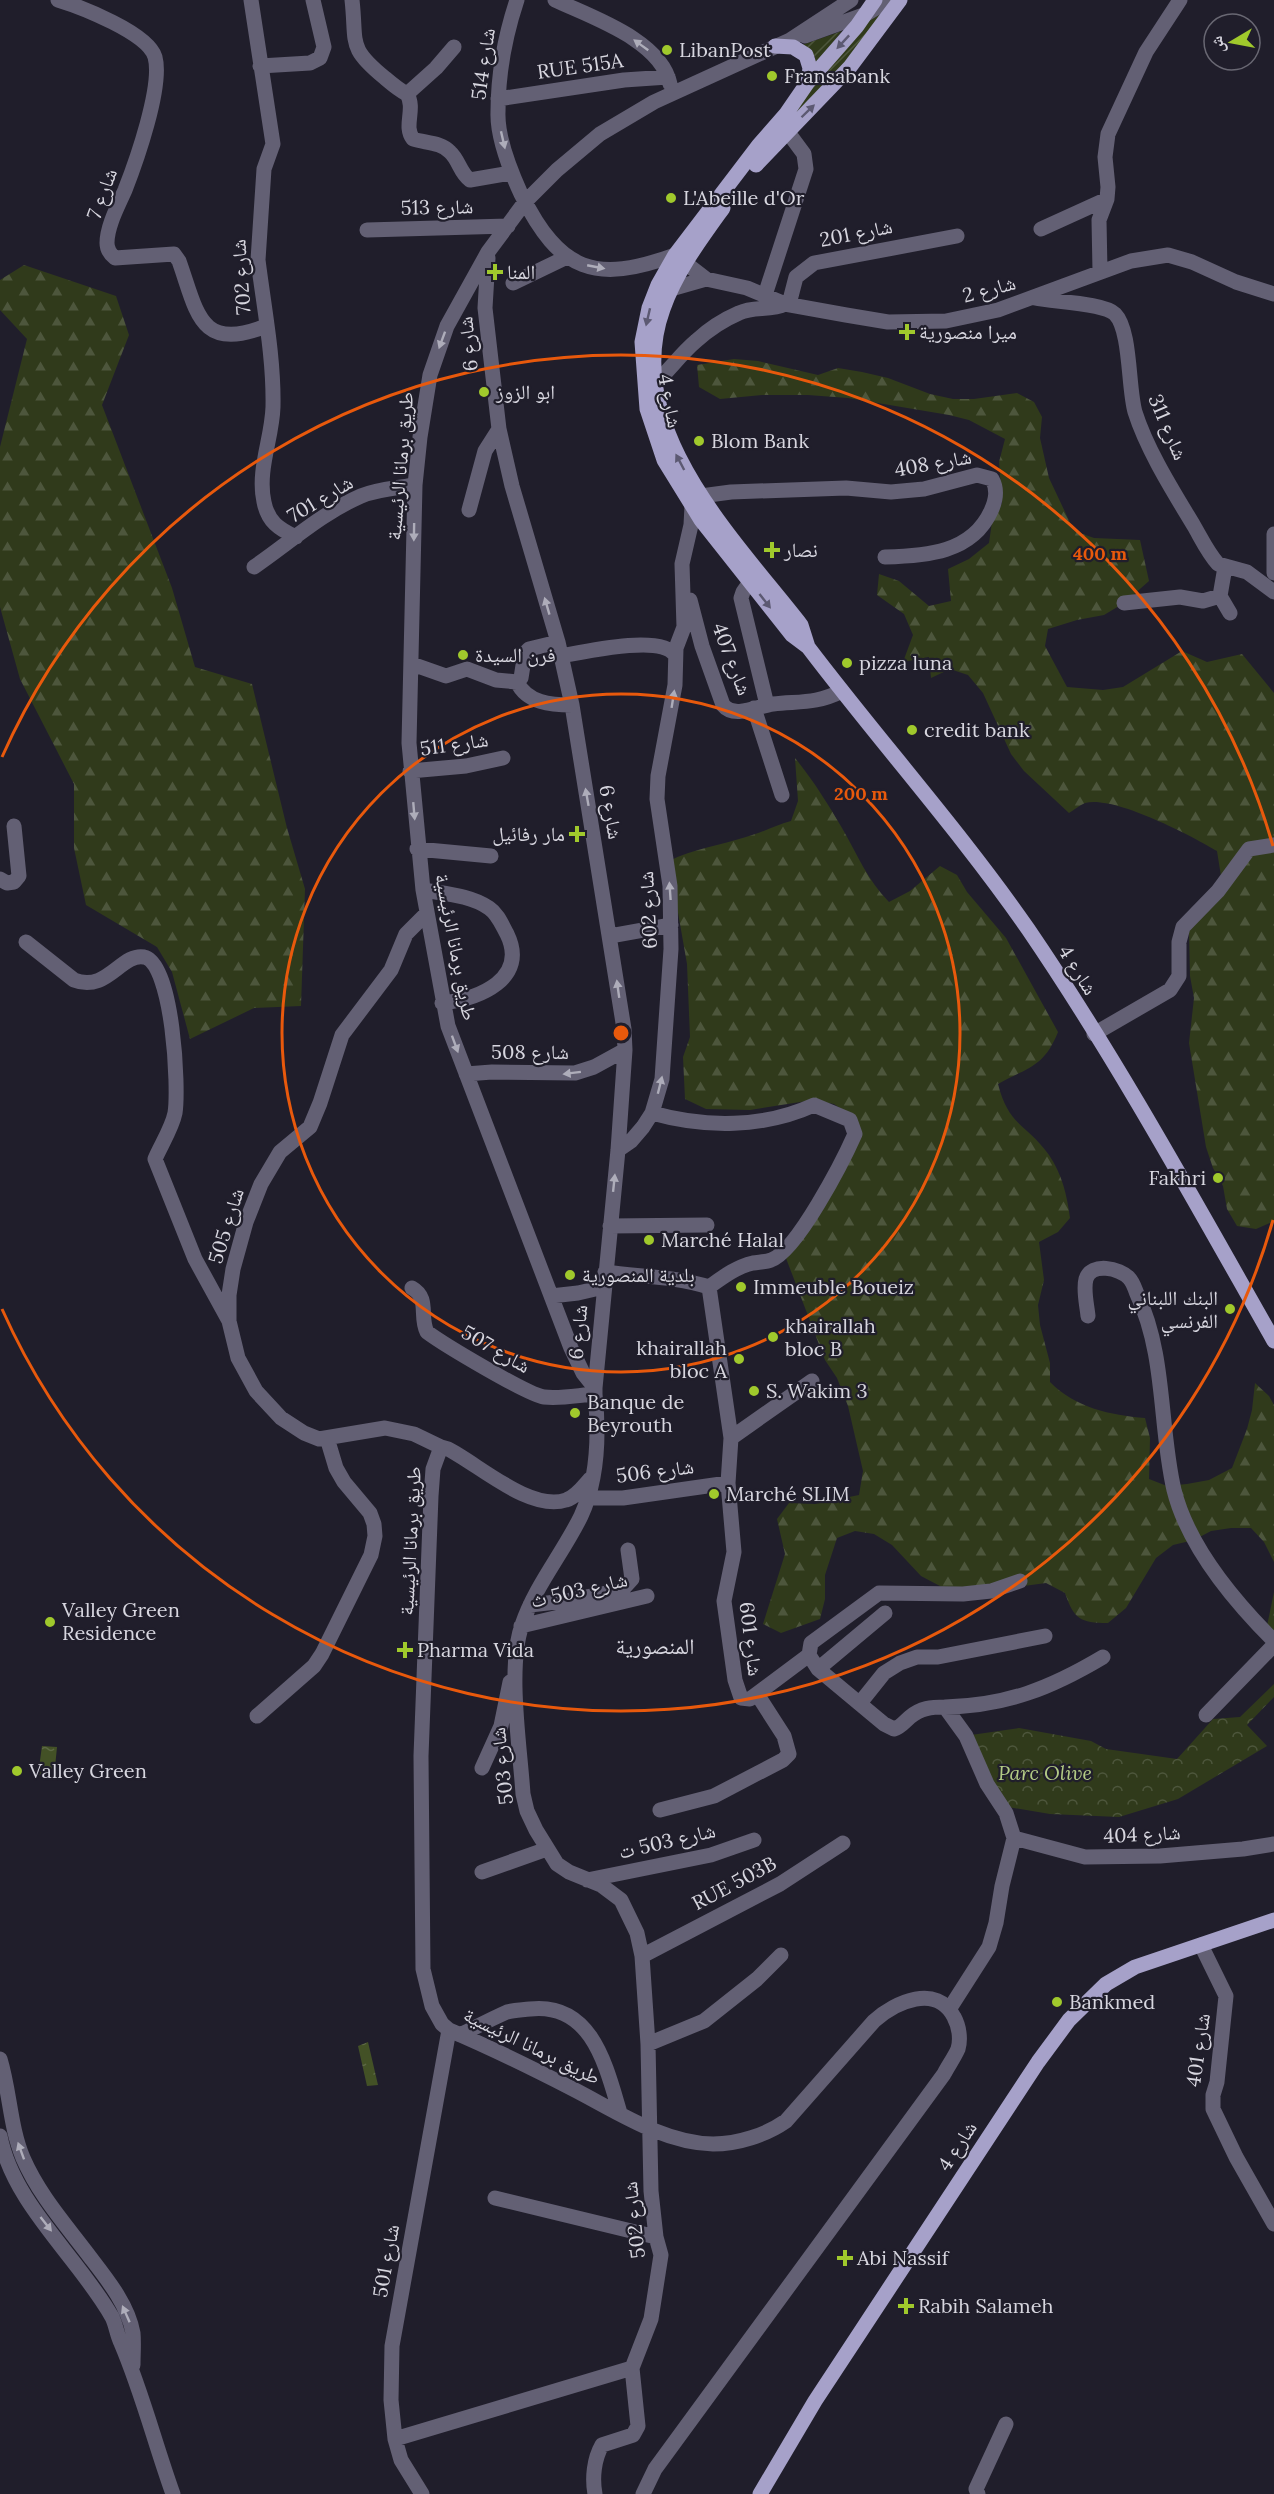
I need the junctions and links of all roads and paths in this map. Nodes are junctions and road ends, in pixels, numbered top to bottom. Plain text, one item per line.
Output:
1 (58, 0) edge
2 (250, 0) edge
3 (313, 0) edge
4 (352, 0) edge
5 (516, 0) edge
6 (555, 0) edge
7 (851, 0) edge
8 (875, 0) edge
9 (890, 0) edge
10 (900, 0) edge
11 (1180, 0) edge
12 (866, 14) junction
13 (790, 40) junction
14 (775, 46) junction
15 (454, 47) dead end
16 (260, 66) junction
17 (668, 77) junction
18 (808, 82) junction
19 (671, 93) junction
20 (407, 94) junction
21 (498, 99) junction
22 (787, 131) junction
23 (762, 149) junction
24 (511, 173) junction
25 (1107, 199) junction
26 (525, 202) junction
27 (507, 226) junction
28 (1041, 229) dead end
29 (367, 230) dead end
30 (957, 236) dead end
31 (488, 252) junction
32 (567, 257) junction
33 (681, 258) junction
34 (642, 267) junction
35 (1100, 271) junction
36 (706, 279) junction
37 (513, 284) dead end
38 (665, 287) junction
39 (1274, 294) edge
40 (765, 295) junction
41 (1035, 298) junction
42 (462, 299) junction
43 (787, 304) junction
44 (485, 308) junction
45 (266, 326) junction
46 (649, 388) junction
47 (499, 429) junction
48 (416, 485) junction
49 (696, 501) junction
50 (469, 510) dead end
51 (720, 532) junction
52 (1274, 534) edge
53 (296, 537) junction
54 (687, 545) junction
55 (1273, 553) edge
56 (885, 557) dead end
57 (254, 567) dead end
58 (1225, 567) junction
59 (1274, 573) edge
60 (750, 582) junction
61 (1274, 592) edge
62 (1220, 596) junction
63 (1125, 603) dead end
64 (1230, 613) dead end
65 (808, 647) junction
66 (559, 649) junction
67 (675, 655) junction
68 (412, 664) junction
69 (517, 682) junction
70 (842, 691) junction
71 (572, 705) junction
72 (761, 707) junction
73 (503, 758) dead end
74 (410, 771) junction
75 (782, 795) dead end
76 (14, 826) dead end
77 (1274, 845) edge
78 (417, 849) junction
79 (491, 856) dead end
80 (0, 879) edge
81 (423, 891) junction
82 (426, 914) junction
83 (671, 925) junction
84 (610, 936) junction
85 (26, 942) dead end
86 (442, 1004) junction
87 (1094, 1034) junction
88 (625, 1050) junction
89 (466, 1074) junction
90 (652, 1113) junction
91 (618, 1150) junction
92 (707, 1225) dead end
93 (610, 1226) junction
94 (604, 1279) junction
95 (709, 1287) junction
96 (412, 1288) dead end
97 (551, 1296) junction
98 (1088, 1316) dead end
99 (229, 1321) junction
100 (599, 1339) junction
101 (1274, 1341) edge
102 (571, 1348) junction
103 (812, 1382) dead end
104 (595, 1391) junction
105 (327, 1438) junction
106 (730, 1438) junction
107 (441, 1447) junction
108 (591, 1477) junction
109 (728, 1483) junction
110 (587, 1498) junction
111 (628, 1550) dead end
112 (1020, 1581) dead end
113 (647, 1596) dead end
114 (530, 1605) junction
115 (885, 1613) dead end
116 (521, 1626) junction
117 (1045, 1636) dead end
118 (1274, 1643) edge
119 (809, 1655) junction
120 (1103, 1657) dead end
121 (514, 1664) junction
122 (818, 1669) junction
123 (757, 1694) junction
124 (860, 1703) junction
125 (945, 1707) junction
126 (1206, 1715) dead end
127 (257, 1716) dead end
128 (482, 1768) dead end
129 (660, 1810) dead end
130 (1014, 1838) junction
131 (754, 1840) dead end
132 (843, 1842) dead end
133 (1274, 1844) edge
134 (547, 1849) junction
135 (482, 1872) dead end
136 (587, 1880) junction
137 (1274, 1920) edge
138 (1201, 1945) junction
139 (781, 1955) dead end
140 (642, 1956) junction
141 (950, 2008) junction
142 (455, 2032) junction
143 (648, 2044) junction
144 (0, 2060) edge
145 (620, 2113) junction
146 (649, 2127) junction
147 (0, 2136) edge
148 (495, 2198) dead end
149 (1274, 2224) edge
150 (656, 2237) junction
151 (632, 2368) junction
152 (133, 2371) junction
153 (1006, 2424) dead end
154 (395, 2439) junction
155 (975, 2492) edge
156 (173, 2494) edge
157 (422, 2494) edge
158 (595, 2494) edge
159 (643, 2494) edge
160 (760, 2494) edge

1 - 45 street, شارع 7
2 - 16 street, شارع 702
3 - 16 street
4 - 20 street
5 - 21 street, شارع 514
17 -> 6 street
7 - 13 street, طريق برمانا الرئيسية
8 - 12 main road
9 - 12 street
22 -> 10 main road
11 - 25 street
12 - 13 street
12 -> 18 main road
13 - 14 street, طريق برمانا الرئيسية
14 - 18 main road
14 - 19 street, طريق برمانا الرئيسية
15 - 20 street
16 - 45 street, شارع 702
17 - 19 street
17 - 21 street, RUE 515A
18 - 23 main road
19 - 26 street, طريق برمانا الرئيسية
20 - 24 street
21 -> 24 street, شارع 514
22 - 23 main road
22 - 40 street
23 - 33 main road, شارع 4
24 - 26 street, شارع 514
25 - 28 street
25 - 35 street
26 - 27 street, طريق برمانا الرئيسية
26 - 32 street, شارع 514
27 - 29 street, شارع 513
27 - 31 street, طريق برمانا الرئيسية
30 - 43 street, شارع 201
31 - 42 street, طريق برمانا الرئيسية
31 - 44 street, شارع 6
32 -> 34 street
32 - 37 street
33 - 34 street
33 - 36 street, شارع 2
33 - 38 main road, شارع 4
34 - 38 street
35 - 39 street, شارع 2
35 - 41 street, شارع 2
36 - 38 street, شارع 2
36 - 40 street, شارع 2
38 - 46 main road, شارع 4
40 - 43 street, شارع 2
41 - 43 street, شارع 2
41 - 58 street, شارع 311
42 - 44 street
42 -> 48 street, طريق برمانا الرئيسية
43 - 46 street
44 - 47 street, شارع 6
45 - 53 street, شارع 702
46 - 49 main road, شارع 4
47 - 50 street
66 -> 47 street, شارع 6
48 - 53 street, شارع 701
48 -> 68 street, طريق برمانا الرئيسية
49 - 51 main road, شارع 4
49 - 54 street
49 - 56 street, شارع 408
51 - 60 main road, شارع 4
51 - 65 main road, شارع 4
52 - 55 street
53 - 57 street, شارع 701
54 - 67 street, شارع 602
54 - 72 street, شارع 407
55 - 59 street
58 - 61 street, شارع 311
58 - 62 street
60 -> 65 main road, شارع 4
60 - 72 street
62 - 63 street
62 - 64 street
65 - 70 main road, شارع 4
66 - 67 street
66 - 69 street
66 - 71 street, شارع 6
83 -> 67 street, شارع 602
68 - 69 street
68 - 74 street, طريق برمانا الرئيسية
69 - 71 street
70 - 72 street, شارع 407
70 - 87 main road, شارع 4
84 -> 71 street, شارع 6
72 - 75 street
73 - 74 street, شارع 511
74 -> 78 street, طريق برمانا الرئيسية
76 - 80 street
77 - 87 street
78 - 79 street
78 - 81 street, طريق برمانا الرئيسية
81 - 82 street, طريق برمانا الرئيسية
81 - 86 street
82 - 86 street, طريق برمانا الرئيسية
82 - 99 street, شارع 505
83 - 84 street
90 -> 83 street, شارع 602
88 -> 84 street, شارع 6
85 - 99 street
86 -> 89 street, طريق برمانا الرئيسية
87 - 101 main road, شارع 4
88 -> 89 street, شارع 508
88 - 91 street, شارع 6
89 - 97 street, طريق برمانا الرئيسية
90 - 91 street, شارع 602
90 - 95 street
93 -> 91 street, شارع 6
92 - 93 street
93 - 94 street, شارع 6
94 - 95 street
94 - 97 street
94 - 100 street, شارع 6
95 - 106 street, شارع 601
96 - 104 street, شارع 507
97 - 102 street, طريق برمانا الرئيسية
98 - 118 street
99 - 105 street, شارع 505
100 - 102 street
100 - 104 street, شارع 6
102 - 104 street, طريق برمانا الرئيسية
103 - 106 street
104 - 108 street
105 - 107 street, شارع 505
105 - 127 street
106 - 109 street, شارع 601
107 - 108 street, طريق برمانا الرئيسية
107 - 142 street, طريق برمانا الرئيسية
108 - 110 street, شارع 503
109 - 110 street, شارع 506
109 - 123 street, شارع 601
110 - 114 street, شارع 503
111 - 114 street
112 - 119 street, شارع 601
113 - 116 street, شارع 503 ث
114 - 116 street, شارع 503
115 - 122 street
116 - 121 street, شارع 503
117 - 124 street
118 - 126 street
119 - 122 street
119 - 123 street, شارع 601
120 - 125 street
121 - 128 street
121 - 134 street, شارع 503
122 - 124 street
123 - 129 street
124 - 125 street
125 - 130 street
130 - 133 street, شارع 404
130 - 141 street
131 - 136 street, شارع 503 ت
132 - 140 street, RUE 503B
134 - 135 street
134 - 136 street, شارع 503
136 - 140 street, شارع 503
137 - 138 main road, شارع 4
138 - 149 street, شارع 401
138 - 160 main road, شارع 4
139 - 143 street
140 - 143 street, شارع 503
141 - 146 street, طريق برمانا الرئيسية
141 - 159 street
142 - 145 street, طريق برمانا الرئيسية
142 - 145 street
142 - 154 street, شارع 501
143 - 146 street, شارع 503
152 -> 144 street
145 - 146 street, طريق برمانا الرئيسية
146 - 150 street, شارع 502
147 -> 152 street
148 - 150 street
150 - 151 street, شارع 502
151 - 154 street
151 - 158 street, شارع 502
152 - 156 street
153 - 155 street
154 - 157 street, شارع 501

